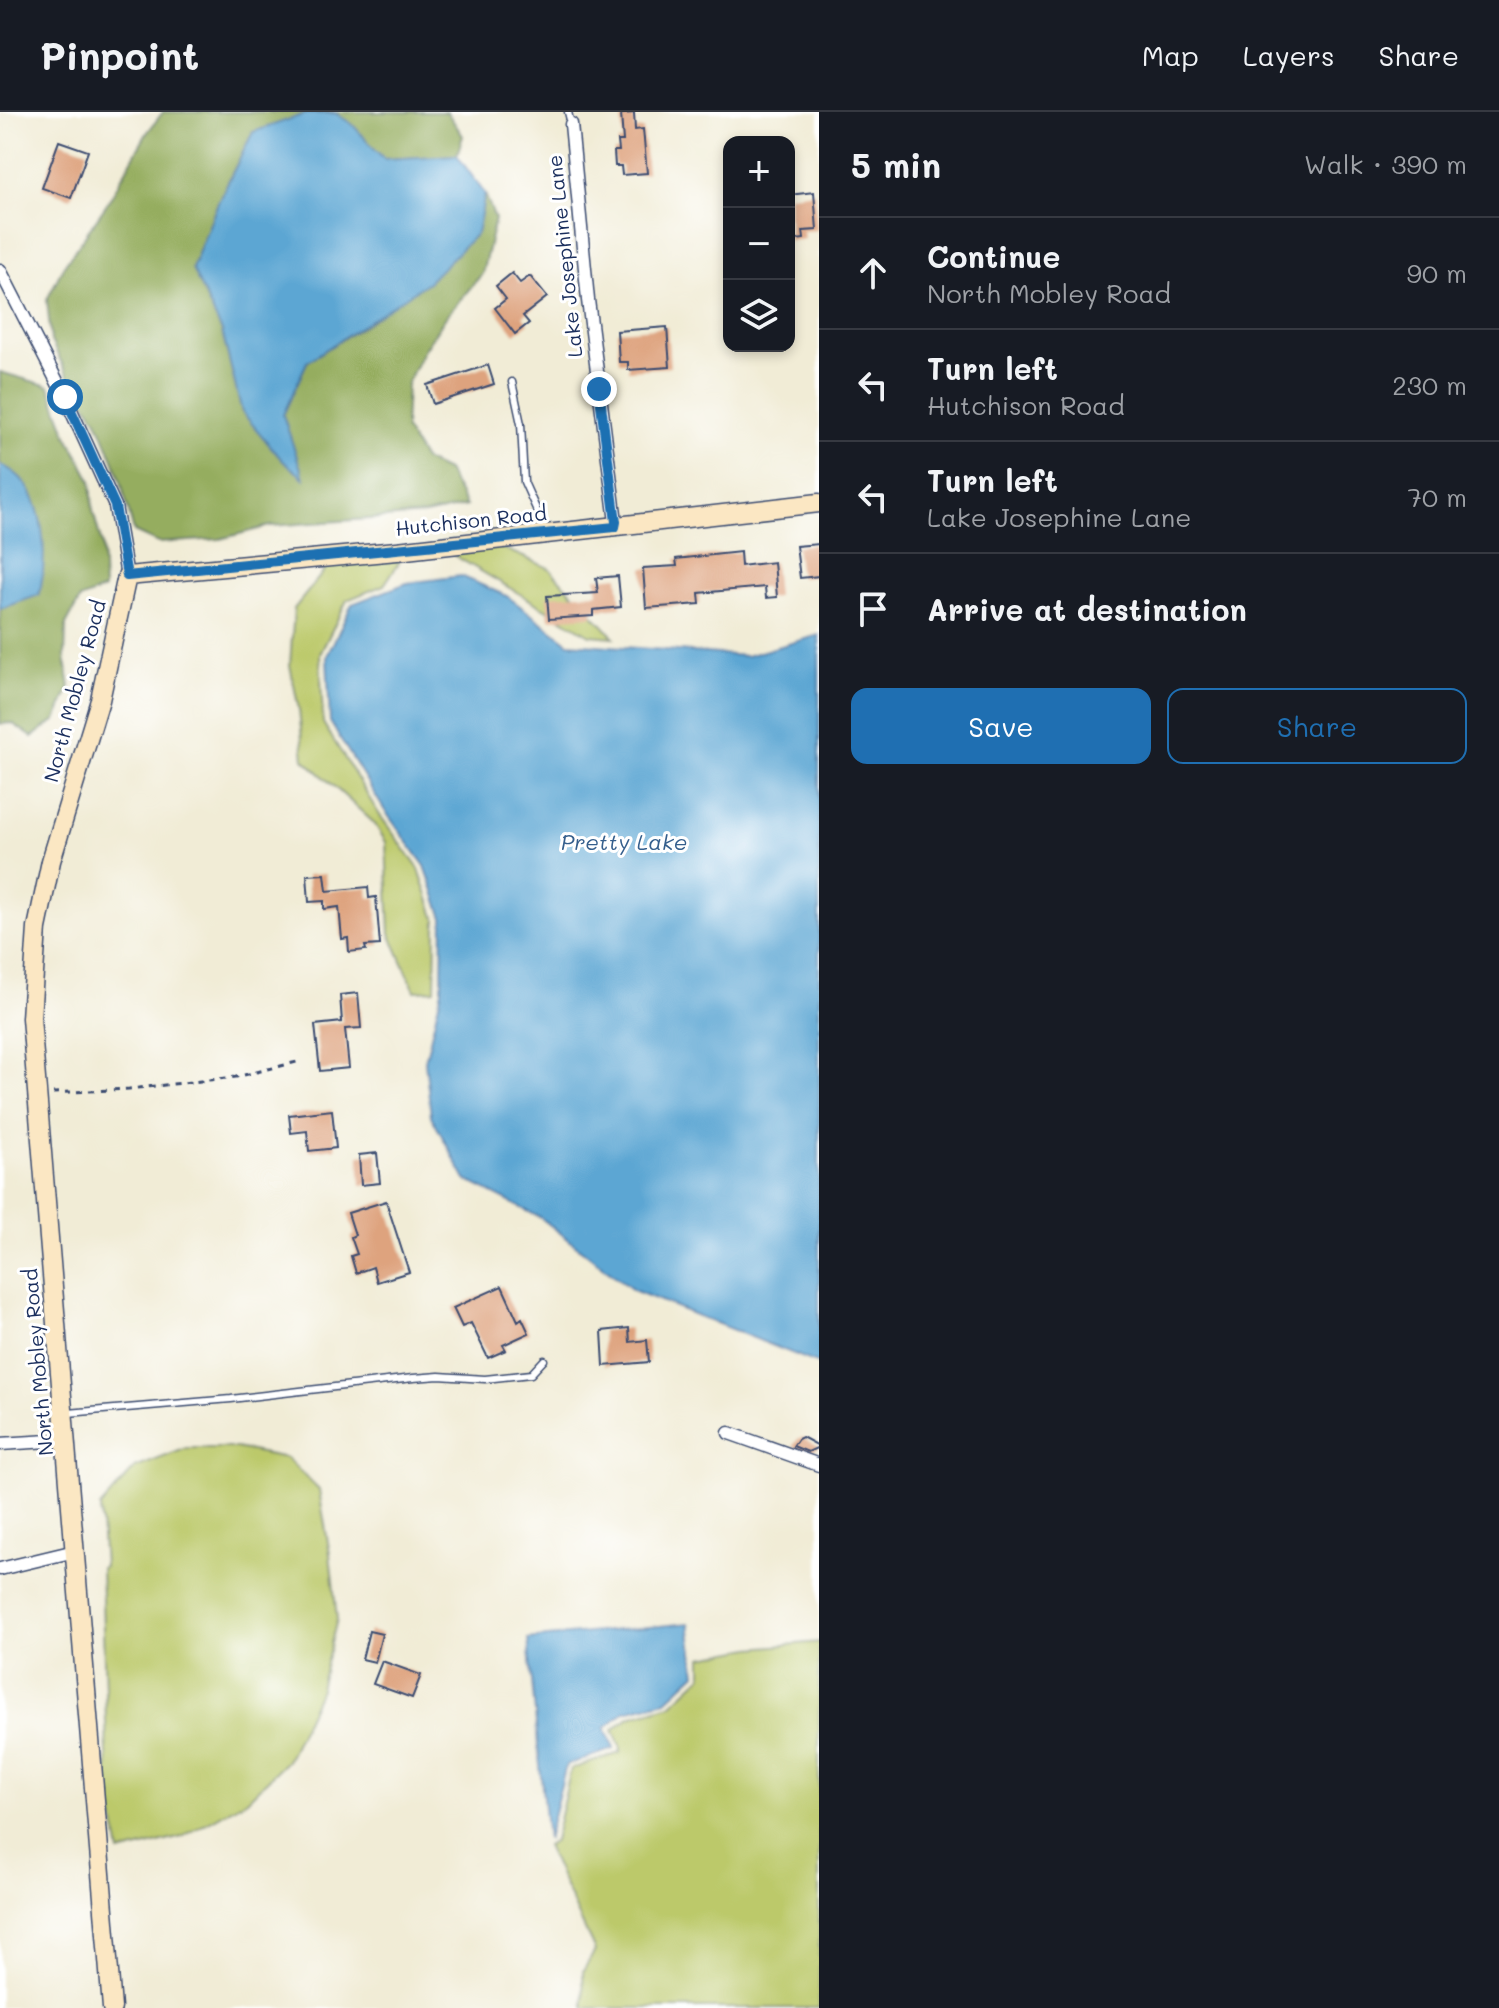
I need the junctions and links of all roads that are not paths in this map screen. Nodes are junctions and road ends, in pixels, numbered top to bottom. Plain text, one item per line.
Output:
1 (570, 118) edge
2 (0, 270) edge
3 (512, 382) dead end
4 (819, 503) edge
5 (615, 527) junction
6 (548, 535) junction
7 (127, 576) junction
8 (544, 1360) dead end
9 (64, 1413) junction
10 (729, 1433) dead end
11 (66, 1440) junction
12 (0, 1444) edge
13 (819, 1465) edge
14 (75, 1551) junction
15 (0, 1569) edge
16 (112, 2008) edge

1 - 5 street, Lake Josephine Lane
2 - 7 street, North Mobley Road
3 - 6 lane
4 - 5 street, Hutchison Road
5 - 6 street, Hutchison Road
6 - 7 street, Hutchison Road
7 - 9 street, North Mobley Road
8 - 9 lane
9 - 11 street, North Mobley Road
10 - 13 street
11 - 12 street
11 - 14 street, North Mobley Road
14 - 15 street
14 - 16 street, North Mobley Road

